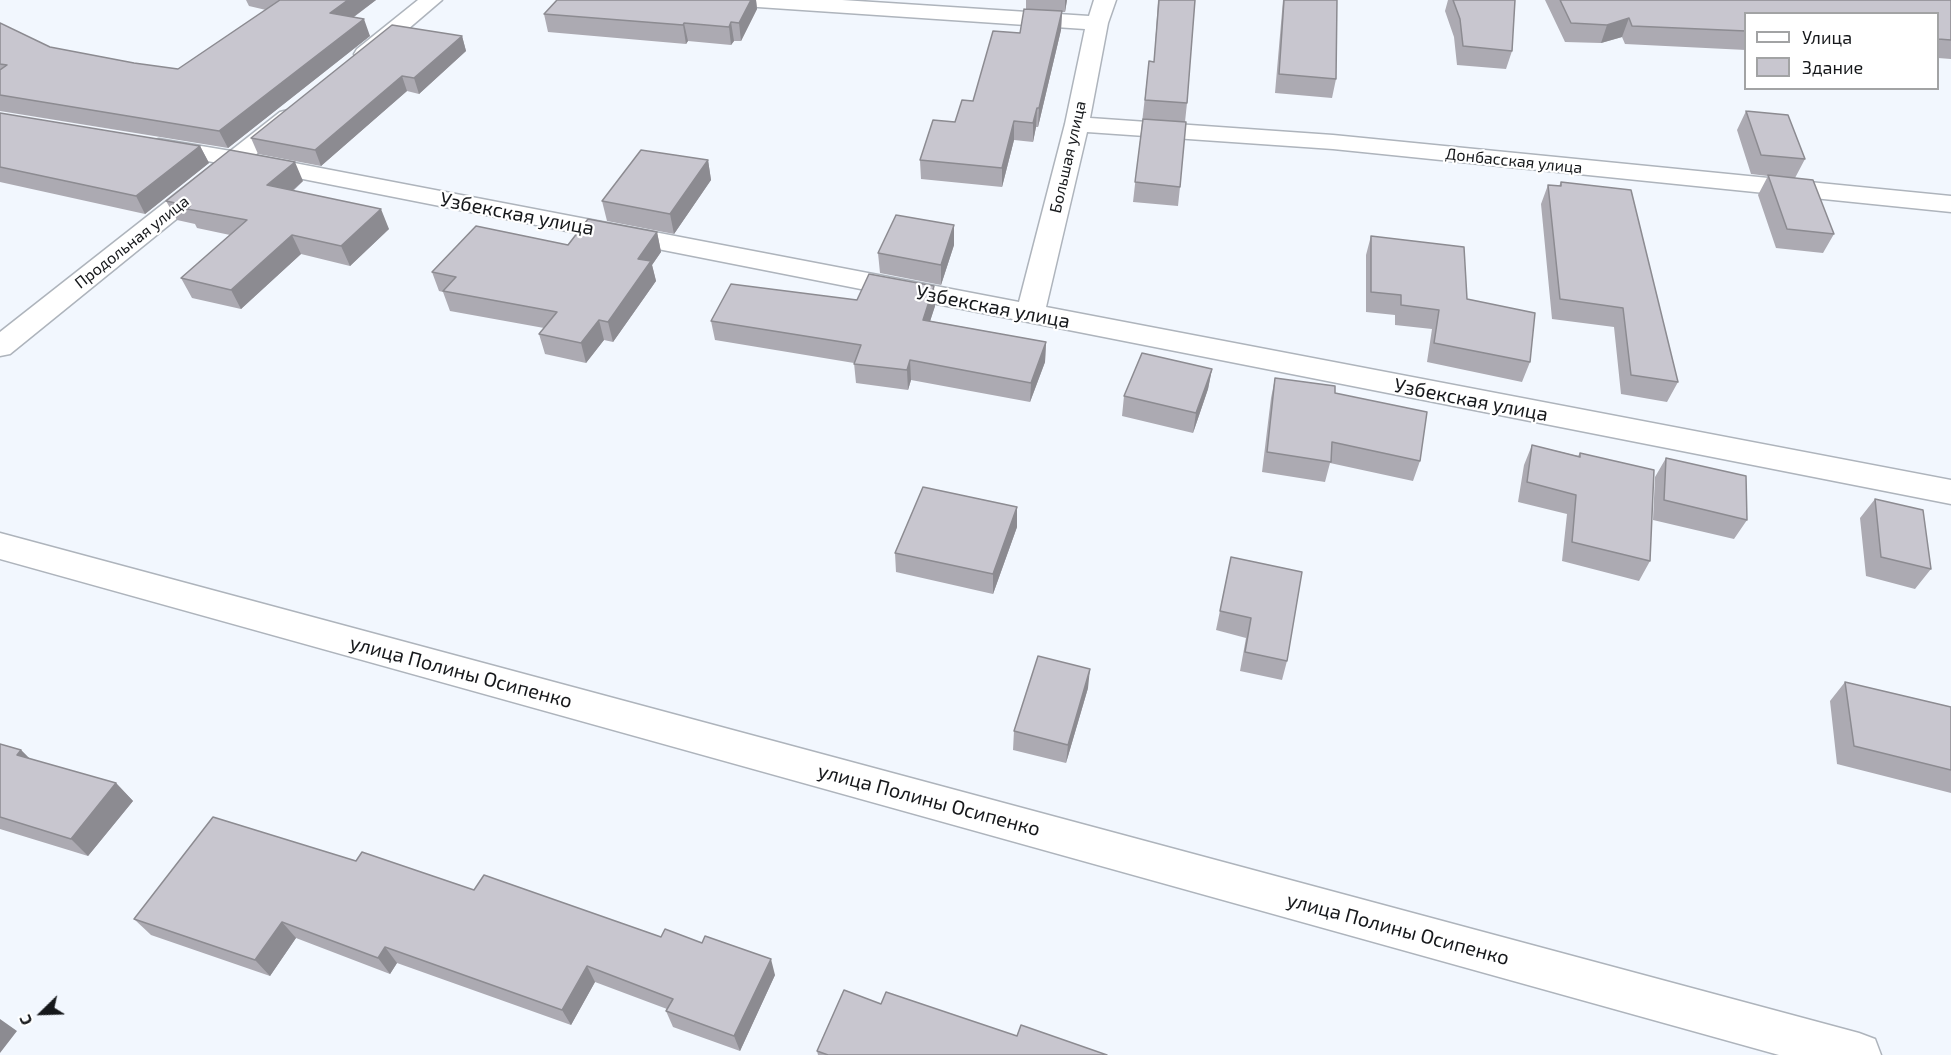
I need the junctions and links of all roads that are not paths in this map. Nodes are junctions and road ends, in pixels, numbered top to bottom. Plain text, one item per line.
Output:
1 (431, 0) edge
2 (743, 0) edge
3 (1101, 11) edge
4 (348, 68) edge
5 (302, 106) edge
6 (1077, 124) junction
7 (135, 142) edge
8 (237, 159) junction
9 (1951, 204) edge
10 (1030, 315) junction
11 (0, 347) edge
12 (1951, 492) edge
13 (0, 546) edge
14 (1859, 1055) edge

1 - 4 street
2 - 3 street
3 - 6 street, Большая улица
5 - 8 street, Продольная улица
6 - 9 street, Донбасская улица
6 - 10 street, Большая улица
7 - 8 street, Узбекская улица
8 - 10 street, Узбекская улица
8 - 11 street, Продольная улица
10 - 12 street, Узбекская улица
13 - 14 street, улица Полины Осипенко

